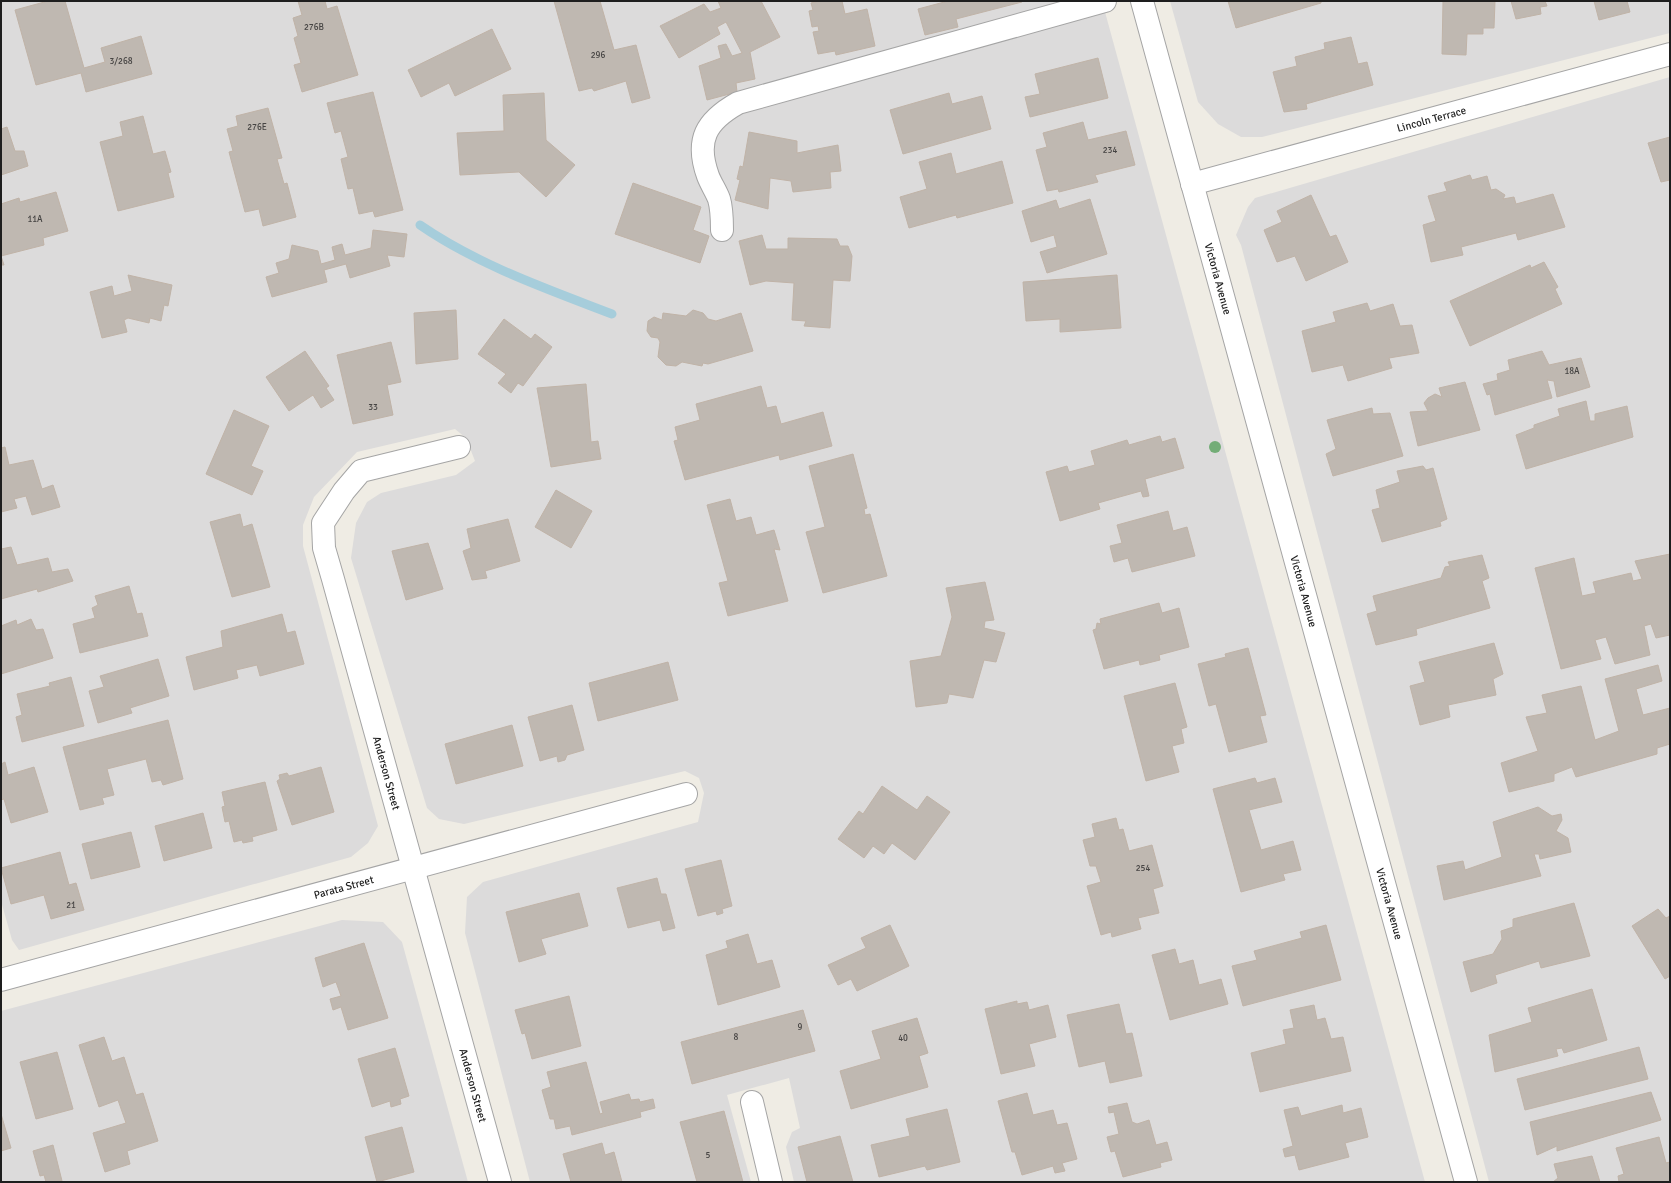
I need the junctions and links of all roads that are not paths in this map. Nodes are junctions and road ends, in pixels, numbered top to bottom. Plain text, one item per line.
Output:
1 (1105, 1) edge
2 (1142, 1) edge
3 (1670, 54) edge
4 (1192, 184) junction
5 (722, 230) dead end
6 (459, 447) dead end
7 (686, 794) dead end
8 (414, 869) junction
9 (1, 980) edge
10 (752, 1102) dead end
11 (500, 1182) edge
12 (771, 1182) edge
13 (1466, 1182) edge

1 - 5 street
2 - 4 street, Victoria Avenue
3 - 4 street, Lincoln Terrace
4 - 13 street, Victoria Avenue
6 - 8 street, Anderson Street
7 - 8 street, Parata Street
8 - 9 street, Parata Street
8 - 11 street, Anderson Street
10 - 12 street

